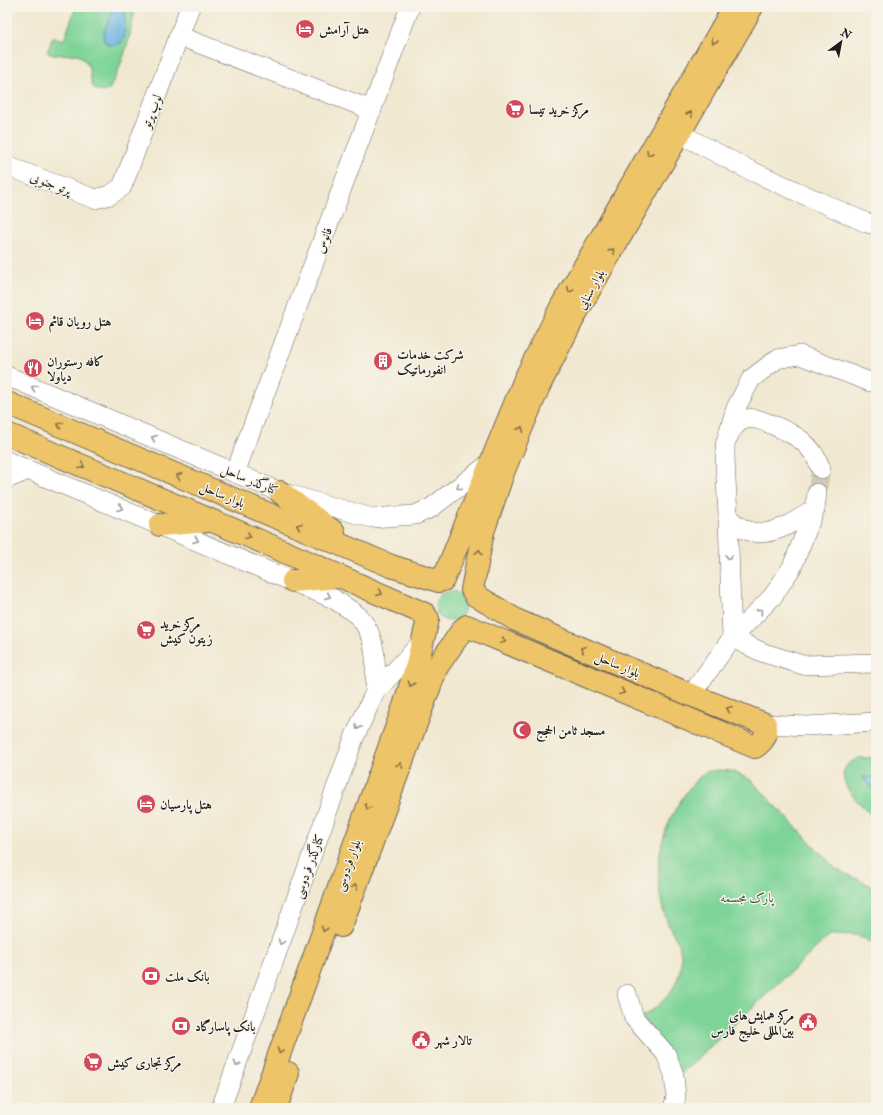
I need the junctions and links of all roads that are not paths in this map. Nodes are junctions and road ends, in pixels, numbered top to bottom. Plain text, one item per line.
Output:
1 (190, 7) edge
2 (410, 7) edge
3 (734, 7) edge
4 (752, 7) edge
5 (179, 36) junction
6 (372, 110) junction
7 (679, 133) junction
8 (7, 166) edge
9 (95, 199) joint
10 (876, 225) edge
11 (7, 376) edge
12 (870, 382) dead end
13 (7, 403) edge
14 (7, 434) edge
15 (726, 442) junction
16 (7, 461) edge
17 (490, 463) junction
18 (821, 468) tunnel mouth
19 (28, 470) junction
20 (235, 472) junction
21 (7, 479) edge
22 (280, 492) junction
23 (728, 518) junction
24 (212, 520) junction
25 (160, 525) junction
26 (361, 552) junction
27 (341, 577) junction
28 (441, 580) junction
29 (293, 581) junction
30 (473, 592) junction
31 (426, 617) junction
32 (465, 627) junction
33 (732, 638) junction
34 (423, 641) junction
35 (876, 663) edge
36 (375, 692) junction
37 (692, 695) junction
38 (876, 722) edge
39 (765, 724) junction
40 (627, 994) dead end
41 (221, 1108) edge
42 (260, 1108) edge
43 (276, 1108) edge
44 (673, 1108) edge

1 - 5 street, لوپ پرتو
2 - 6 street, فانوس
3 -> 17 main road, بلوار سنایی
7 -> 4 main road, بلوار سنایی
5 - 6 street
5 - 9 street, لوپ پرتو
6 - 20 street, فانوس
7 - 10 street
30 -> 7 main road, بلوار سنایی
8 - 9 street, پرتو جنوبی
20 -> 11 street, کنارگذر ساحل
12 - 15 street
26 -> 13 main road, بلوار ساحل
14 -> 24 main road
15 - 18 street
15 - 23 street
16 - 19 street
17 -> 22 street, کنارگذر ساحل
17 - 28 main road, بلوار سنایی
19 - 21 street
19 -> 25 street
20 - 22 street, کنارگذر ساحل
22 - 26 main road
23 -> 33 street
33 -> 23 street
24 - 25 main road
24 -> 27 main road
25 -> 29 street
26 - 28 main road, بلوار ساحل
27 - 29 main road
27 -> 31 main road
28 - 30 main road
28 - 31 main road
29 -> 36 street
30 - 32 main road
37 -> 30 main road, بلوار ساحل
31 - 32 main road
31 - 34 main road, بلوار فردوسی
32 -> 39 main road, بلوار ساحل
43 -> 32 main road, بلوار فردوسی
33 - 35 street
33 - 37 street
34 - 36 street, کنارگذر فردوسی
34 -> 42 main road, بلوار فردوسی
36 -> 41 street, کنارگذر فردوسی
39 -> 37 main road, بلوار ساحل
38 - 39 street
40 - 44 street

